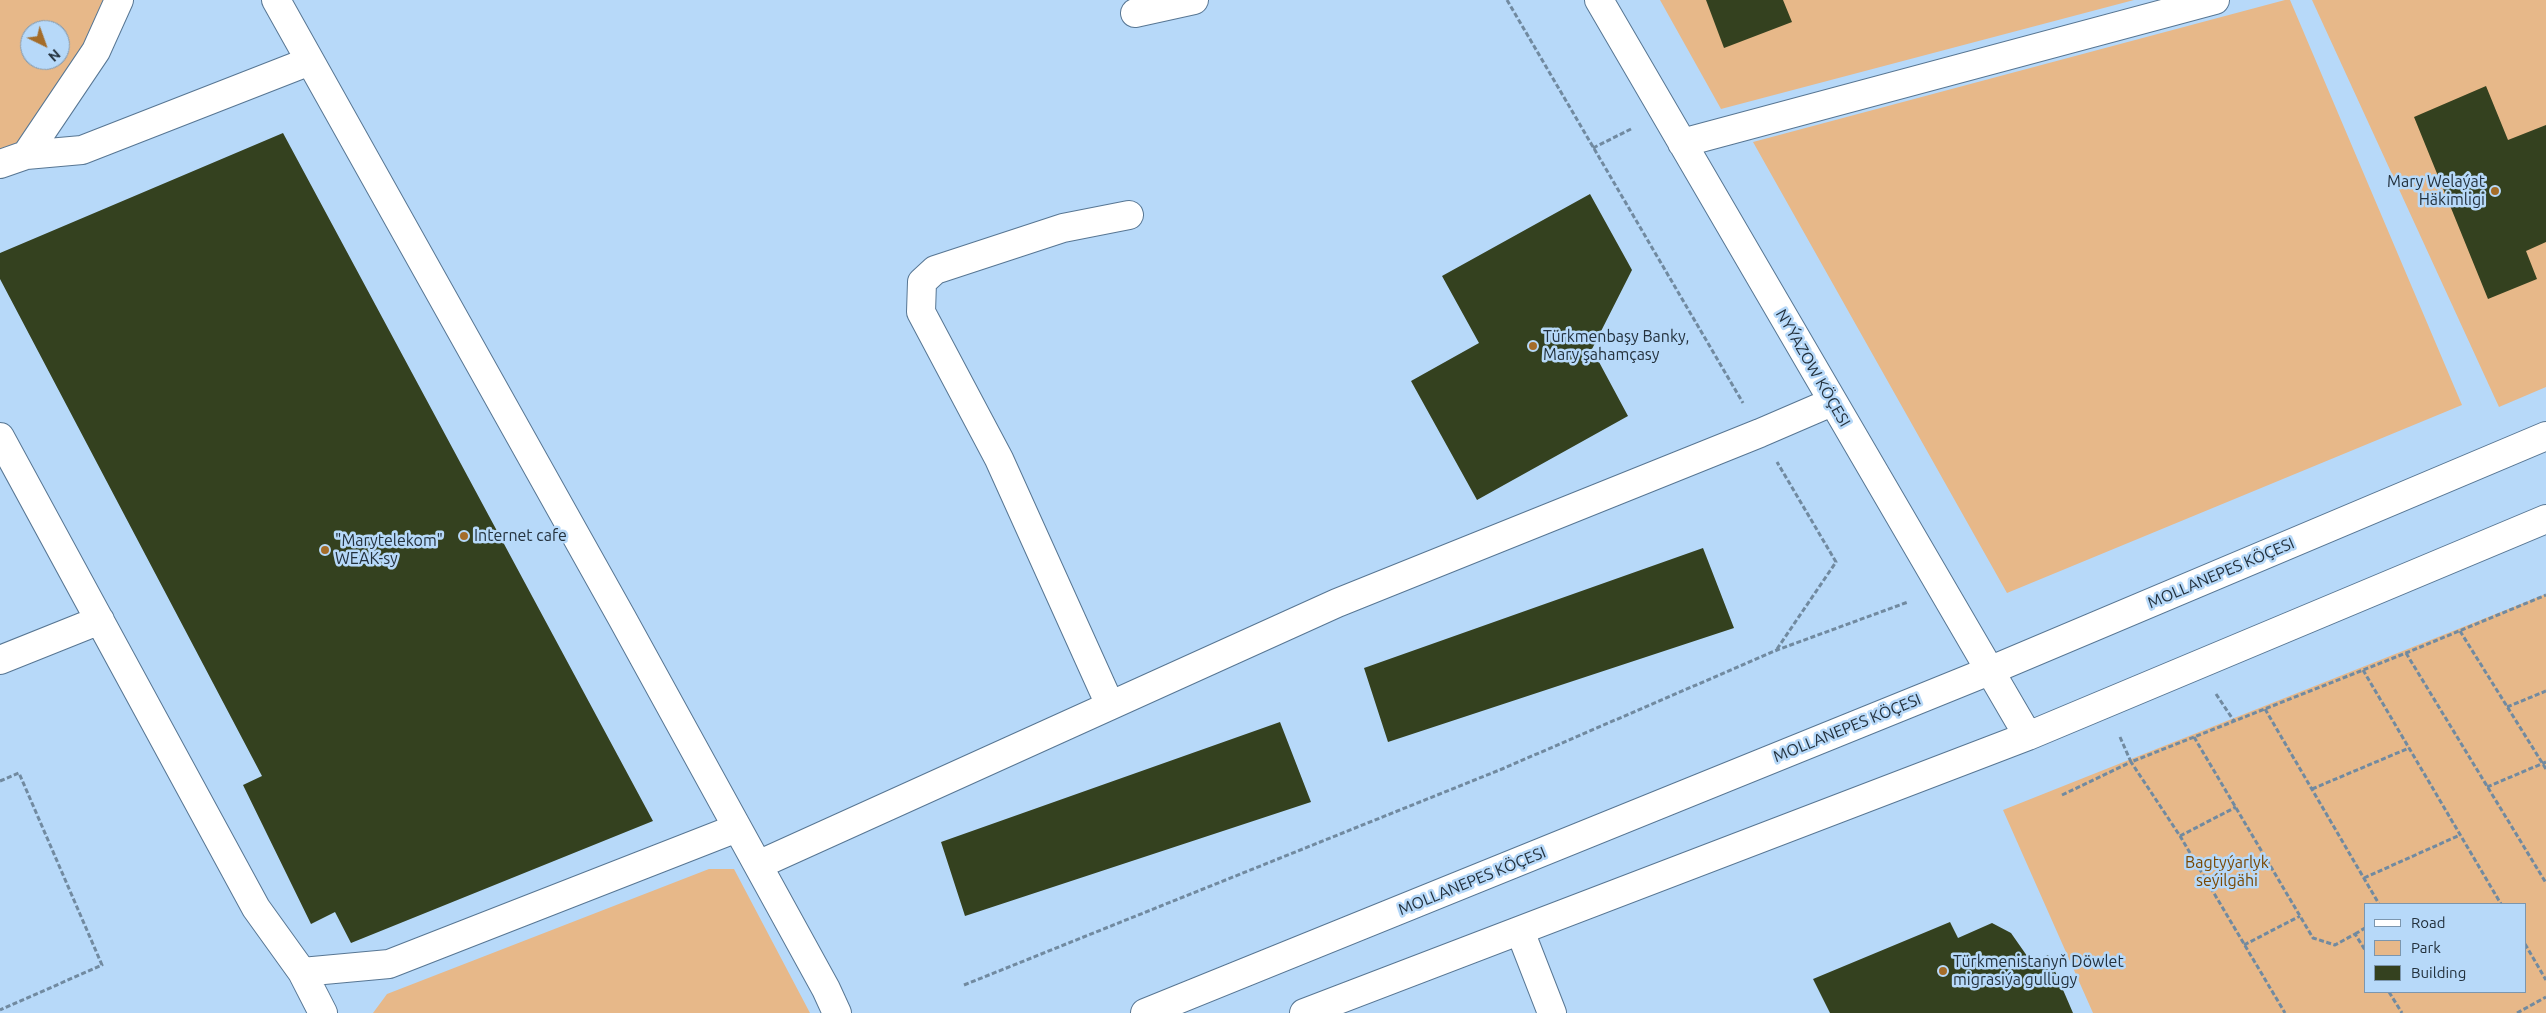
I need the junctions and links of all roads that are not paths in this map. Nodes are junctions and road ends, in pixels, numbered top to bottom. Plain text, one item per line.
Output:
1 (119, 0) edge
2 (276, 0) edge
3 (1194, 0) edge
4 (1599, 0) edge
5 (2215, 0) edge
6 (1135, 13) dead end
7 (310, 61) junction
8 (1682, 143) junction
9 (26, 155) junction
10 (0, 164) edge
11 (1129, 215) dead end
12 (1832, 402) junction
13 (2546, 436) edge
14 (0, 437) edge
15 (2546, 519) edge
16 (100, 620) junction
17 (0, 660) edge
18 (1989, 671) junction
19 (1110, 705) junction
20 (2028, 736) junction
21 (737, 828) junction
22 (758, 865) junction
23 (1520, 931) junction
24 (302, 972) junction
25 (322, 1013) edge
26 (838, 1013) edge
27 (1145, 1013) edge
28 (1304, 1013) edge
29 (1552, 1013) edge

1 - 9 street
2 - 7 street
3 - 6 street
4 - 8 street, NYÝAZOW KÖÇESI
5 - 8 street
7 - 9 street
7 - 21 street
8 - 12 street, NYÝAZOW KÖÇESI
9 - 10 street
11 - 19 street
12 - 18 street, NYÝAZOW KÖÇESI
12 - 19 street
13 - 18 street, MOLLANEPES KÖÇESI
14 - 16 street
15 - 20 street
16 - 17 street
16 - 24 street
18 - 20 street, NYÝAZOW KÖÇESI
18 - 27 street, MOLLANEPES KÖÇESI
19 - 22 street
20 - 23 street
21 - 22 street
21 - 24 street
22 - 26 street
23 - 28 street
23 - 29 street
24 - 25 street

